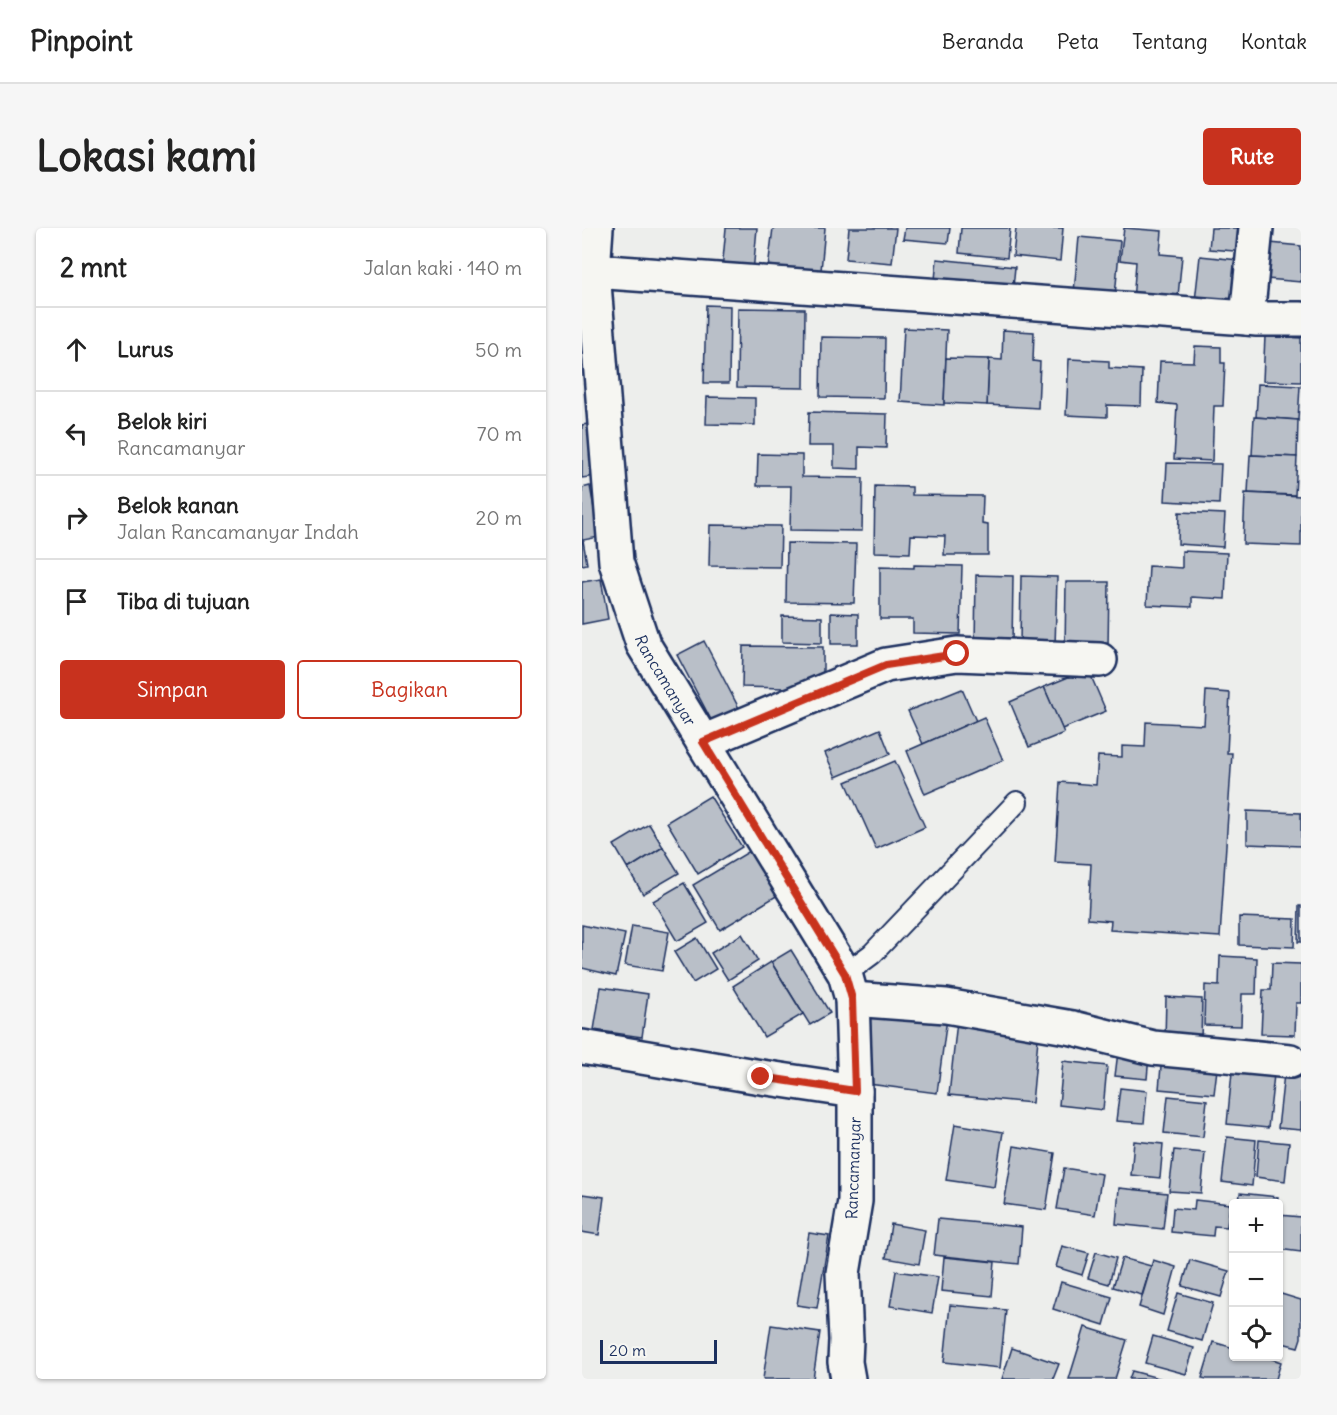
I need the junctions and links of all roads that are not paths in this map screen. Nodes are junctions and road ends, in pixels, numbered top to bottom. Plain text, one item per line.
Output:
1 (596, 228) edge
2 (1256, 228) edge
3 (593, 271) junction
4 (1247, 318) junction
5 (1301, 319) edge
6 (1100, 660) dead end
7 (703, 742) junction
8 (1017, 802) dead end
9 (848, 987) junction
10 (582, 1047) edge
11 (1290, 1061) dead end
12 (855, 1091) junction
13 (848, 1379) edge

1 - 3 street, Rancamanyar
2 - 4 street
3 - 4 street
3 - 7 street, Rancamanyar
4 - 5 street
6 - 7 street
7 - 9 street, Rancamanyar
8 - 9 lane
9 - 11 street
9 - 12 street, Rancamanyar
10 - 12 street
12 - 13 street, Rancamanyar

